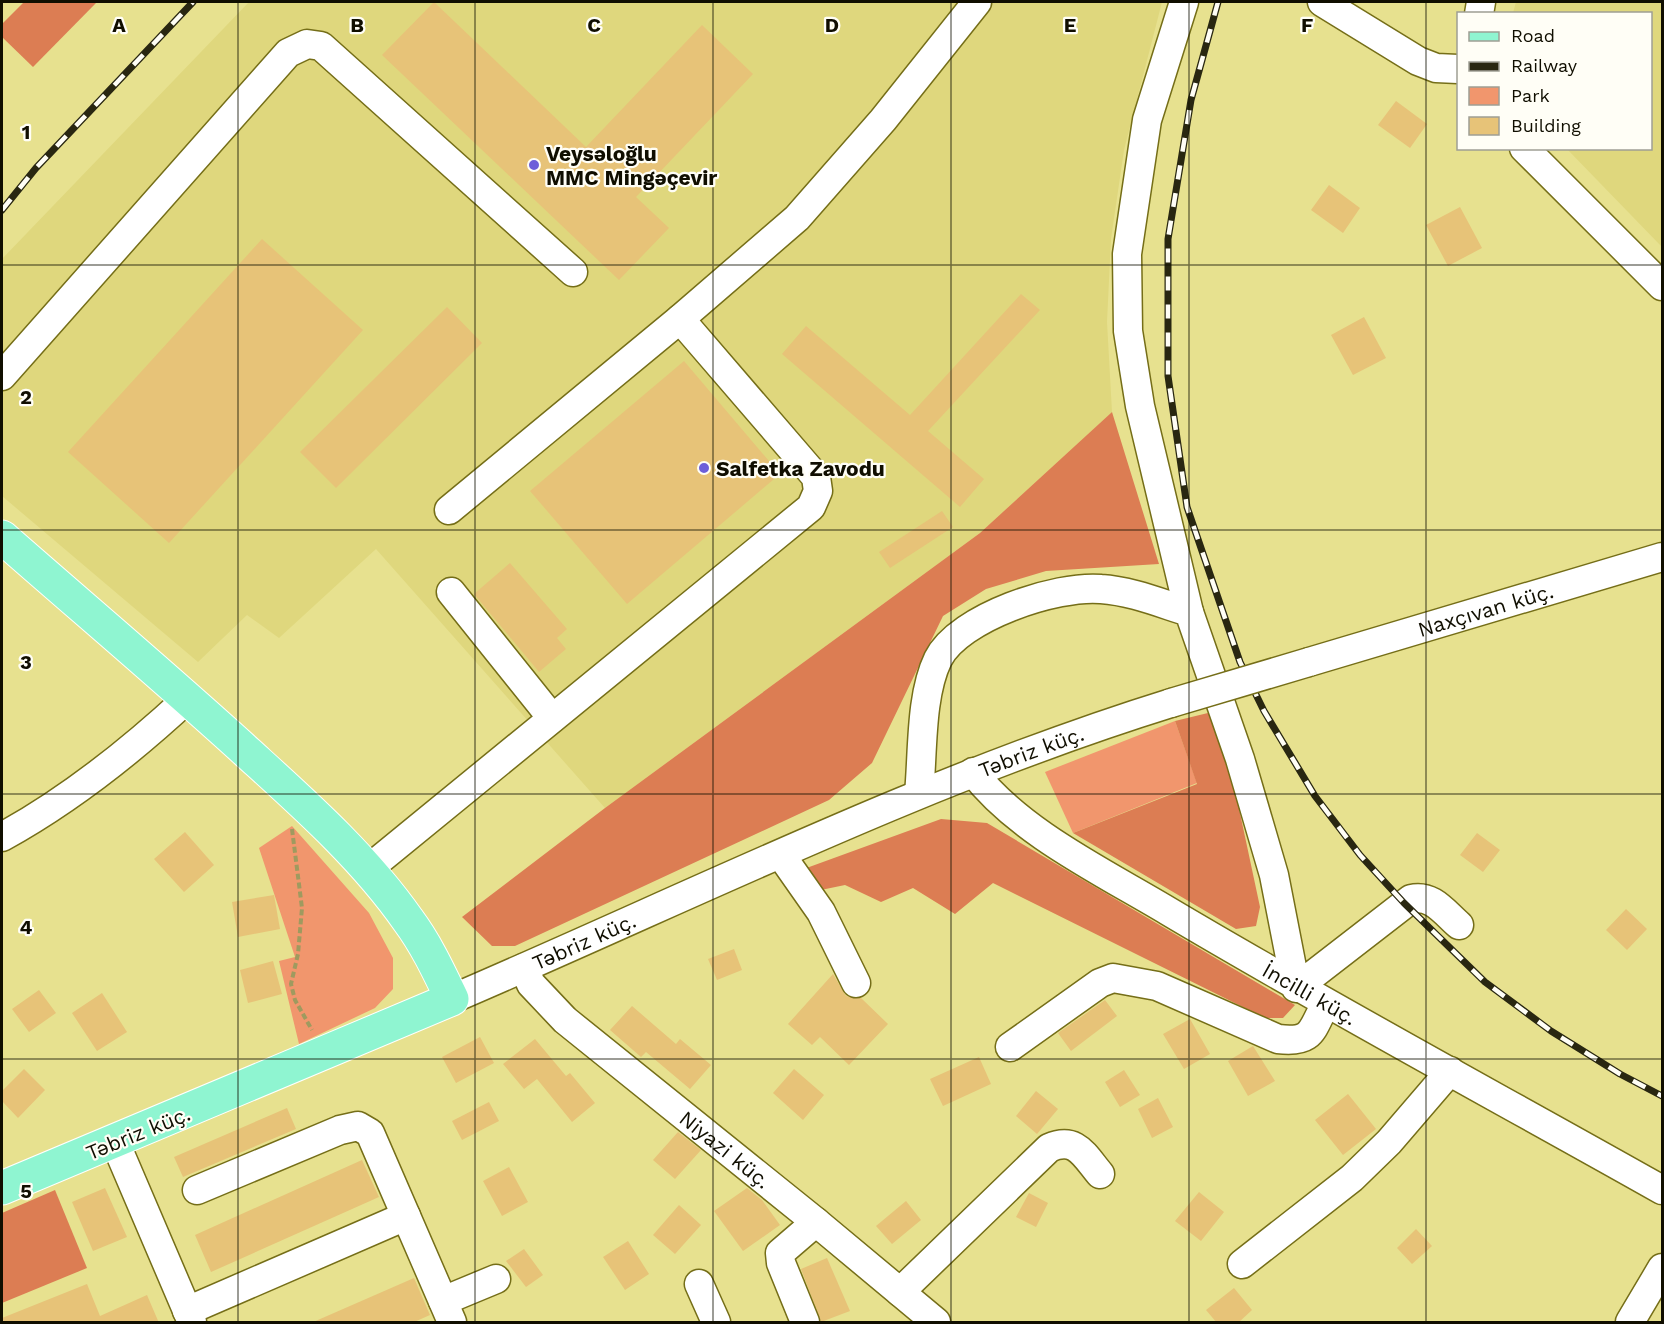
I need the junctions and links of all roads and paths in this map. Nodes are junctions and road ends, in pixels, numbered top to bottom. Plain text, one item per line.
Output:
1 (977, 2) edge
2 (1184, 2) edge
3 (1322, 2) edge
4 (1457, 69) edge
5 (1526, 150) edge
6 (573, 272) dead end
7 (1662, 286) edge
8 (680, 319) junction
9 (2, 376) edge
10 (448, 510) dead end
11 (2, 537) edge
12 (1662, 558) edge
13 (451, 592) dead end
14 (1189, 612) junction
15 (188, 698) junction
16 (1171, 703) joint
17 (552, 718) junction
18 (973, 772) junction
19 (919, 794) junction
20 (292, 826) dead end
21 (2, 837) edge
22 (781, 855) junction
23 (367, 870) junction
24 (1459, 925) dead end
25 (524, 968) junction
26 (856, 983) dead end
27 (1296, 987) junction
28 (452, 999) junction
29 (1326, 1003) junction
30 (316, 1036) dead end
31 (1010, 1047) dead end
32 (1450, 1071) junction
33 (115, 1142) junction
34 (1100, 1174) dead end
35 (2, 1188) edge
36 (197, 1190) dead end
37 (1662, 1190) edge
38 (406, 1216) junction
39 (816, 1222) junction
40 (1242, 1263) dead end
41 (1662, 1268) edge
42 (496, 1279) dead end
43 (699, 1284) dead end
44 (900, 1292) junction
45 (447, 1312) edge
46 (189, 1317) edge
47 (797, 1320) edge
48 (716, 1323) edge
49 (936, 1323) edge
50 (1630, 1323) edge

1 - 8 street
2 - 14 street
3 - 4 street
5 - 7 street
6 - 9 street
8 - 10 street
8 - 17 street
11 - 15 main road
12 - 16 street, Naxçıvan küç., bridge
13 - 17 street
14 - 19 street
14 - 27 street
15 - 21 street
15 - 23 main road
16 - 18 street, Təbriz küç.
17 - 23 street
18 - 19 street, Təbriz küç.
18 - 27 street, İncilli küç.
19 - 22 street, Təbriz küç.
20 - 30 path
22 - 25 street, Təbriz küç.
22 - 26 street
23 - 28 main road
24 - 27 street
25 - 28 street, Təbriz küç.
25 - 39 street, Niyazi küç.
27 - 29 street, İncilli küç.
28 - 33 main road, Təbriz küç.
29 - 31 street
29 - 32 street, İncilli küç.
32 - 37 street, İncilli küç.
32 - 40 street
33 - 35 main road, Təbriz küç.
33 - 46 street
34 - 44 street
36 - 38 street
38 - 45 street
38 - 46 street
39 - 44 street, Niyazi küç.
39 - 47 street
41 - 50 street
42 - 45 street
43 - 48 street
44 - 49 street, Niyazi küç.

